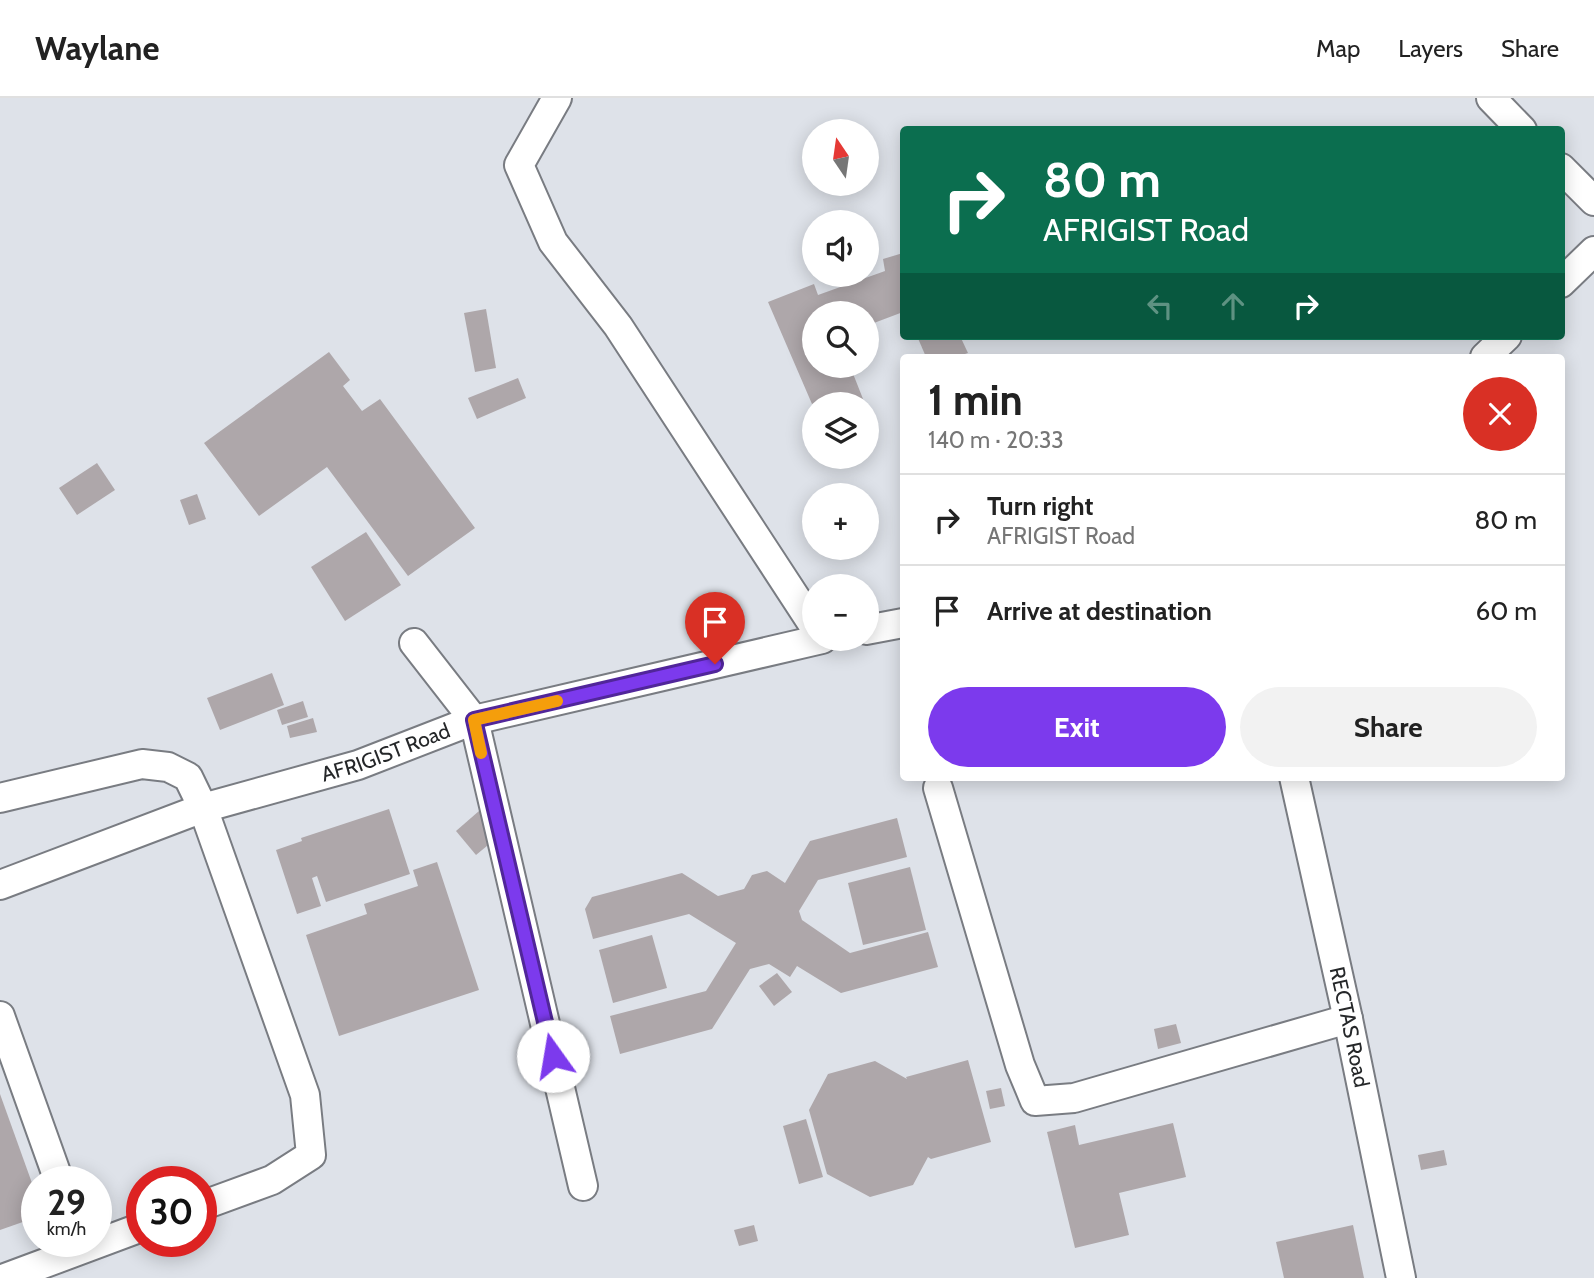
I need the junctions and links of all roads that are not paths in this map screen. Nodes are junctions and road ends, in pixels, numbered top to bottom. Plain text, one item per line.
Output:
1 (557, 98) edge
2 (1491, 98) edge
3 (1518, 126) edge
4 (1565, 172) edge
5 (1594, 201) edge
6 (1594, 251) edge
7 (1565, 279) edge
8 (1503, 340) edge
9 (1488, 354) edge
10 (802, 608) edge
11 (900, 624) edge
12 (879, 628) edge
13 (414, 643) dead end
14 (802, 643) edge
15 (474, 720) junction
16 (1295, 781) edge
17 (938, 788) dead end
18 (0, 798) edge
19 (203, 808) junction
20 (0, 885) edge
21 (0, 1016) edge
22 (1348, 1019) junction
23 (54, 1166) edge
24 (583, 1186) dead end
25 (217, 1200) edge
26 (54, 1257) edge
27 (5, 1278) edge
28 (1401, 1278) edge

1 - 10 street
2 - 3 street
4 - 5 street
6 - 7 street
8 - 9 street
11 - 12 street
13 - 15 street
14 - 15 street, AFRIGIST Road
15 - 19 street, AFRIGIST Road
15 - 24 street
16 - 22 street, RECTAS Road
17 - 22 street
18 - 19 street
19 - 20 street, AFRIGIST Road
19 - 25 street
21 - 23 street
22 - 28 street, RECTAS Road
26 - 27 street

